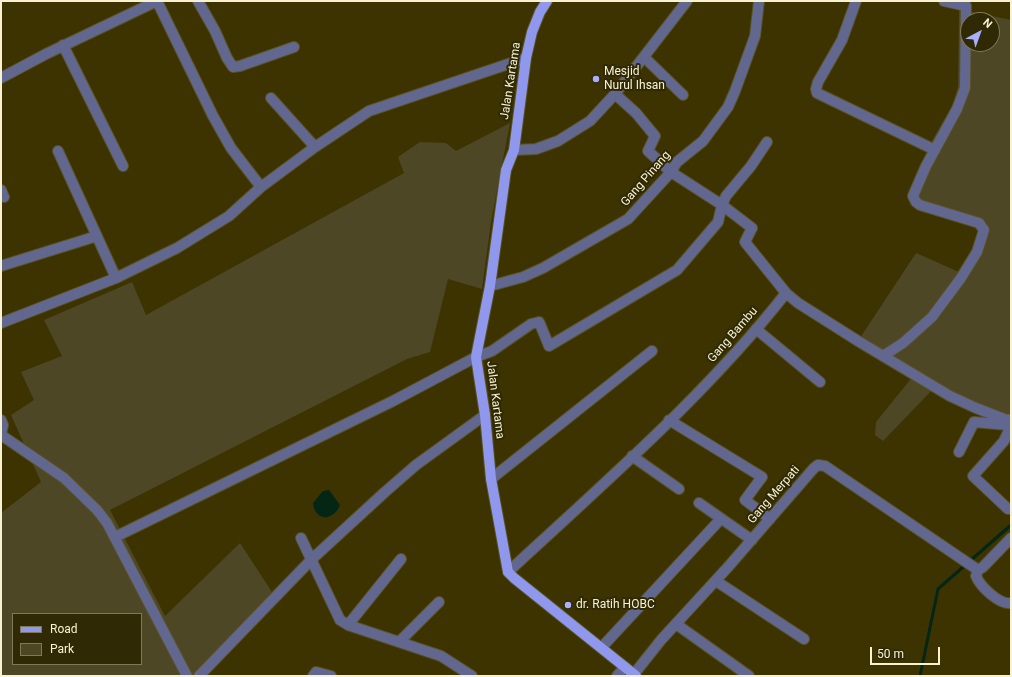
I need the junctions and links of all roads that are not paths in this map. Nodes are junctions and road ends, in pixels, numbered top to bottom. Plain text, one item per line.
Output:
1 (157, 1) edge
2 (198, 1) edge
3 (547, 1) edge
4 (687, 1) edge
5 (759, 1) edge
6 (856, 1) edge
7 (944, 1) edge
8 (966, 4) edge
9 (63, 45) junction
10 (294, 47) dead end
11 (644, 57) junction
12 (526, 58) junction
13 (1, 78) edge
14 (616, 94) junction
15 (682, 95) dead end
16 (271, 98) dead end
17 (767, 142) dead end
18 (315, 147) junction
19 (514, 150) junction
20 (935, 150) junction
21 (58, 151) dead end
22 (123, 166) dead end
23 (671, 172) junction
24 (261, 187) junction
25 (722, 205) junction
26 (97, 236) junction
27 (1, 266) edge
28 (116, 278) junction
29 (490, 286) junction
30 (786, 293) junction
31 (1, 323) edge
32 (756, 329) junction
33 (652, 351) dead end
34 (883, 356) junction
35 (476, 357) junction
36 (820, 382) dead end
37 (485, 415) junction
38 (1, 420) edge
39 (669, 420) junction
40 (1009, 421) edge
41 (1, 435) edge
42 (959, 452) dead end
43 (632, 456) junction
44 (490, 479) junction
45 (679, 489) dead end
46 (699, 502) dead end
47 (1008, 509) dead end
48 (770, 519) junction
49 (717, 523) dead end
50 (115, 538) junction
51 (301, 538) dead end
52 (1011, 538) edge
53 (752, 540) junction
54 (312, 559) junction
55 (401, 559) dead end
56 (971, 566) junction
57 (508, 572) junction
58 (716, 580) junction
59 (439, 602) dead end
60 (1011, 603) edge
61 (676, 624) junction
62 (348, 625) junction
63 (804, 640) dead end
64 (399, 642) junction
65 (602, 647) junction
66 (625, 667) junction
67 (635, 675) edge
68 (187, 676) edge
69 (200, 676) edge
70 (313, 676) edge
71 (331, 676) edge
72 (472, 676) edge
73 (617, 676) edge
74 (749, 676) edge

1 - 9 street
1 - 24 street
2 - 10 street
3 - 12 main road, Jalan Kartama
4 - 11 street
5 - 23 street, Gang Pinang
6 - 20 street
7 - 8 street
8 - 20 street
9 - 13 street
9 - 22 street
11 - 14 street
11 - 15 street
12 - 18 street
12 - 19 main road, Jalan Kartama
14 - 19 street
14 - 23 street
16 - 18 street
17 - 25 street
18 - 24 street
19 - 29 main road, Jalan Kartama
20 - 34 street
21 - 26 street
23 - 25 street
23 - 29 street, Gang Pinang
24 - 28 street
25 - 30 street
25 - 35 street
26 - 27 street
26 - 28 street
28 - 31 street
29 - 35 main road, Jalan Kartama
30 - 32 street, Gang Bambu
30 - 34 street
32 - 36 street
32 - 39 street, Gang Bambu
33 - 44 street
34 - 40 street
35 - 37 main road, Jalan Kartama
35 - 50 street
37 - 44 main road, Jalan Kartama
37 - 54 street
38 - 41 street
39 - 43 street, Gang Bambu
39 - 48 street
40 - 42 street
40 - 47 street
41 - 50 street
43 - 45 street
43 - 57 street, Gang Bambu
44 - 57 main road, Jalan Kartama
46 - 53 street
48 - 53 street, Gang Merpati
48 - 56 street, Gang Merpati
49 - 65 street
50 - 68 street
51 - 54 street
52 - 56 street
53 - 58 street, Gang Merpati
54 - 62 street
54 - 69 street
55 - 62 street
56 - 60 street
57 - 65 main road
58 - 61 street, Gang Merpati
58 - 63 street
59 - 64 street
61 - 67 street, Gang Merpati
61 - 74 street
62 - 64 street
64 - 72 street
65 - 66 main road
66 - 67 main road
66 - 73 street
70 - 71 street

